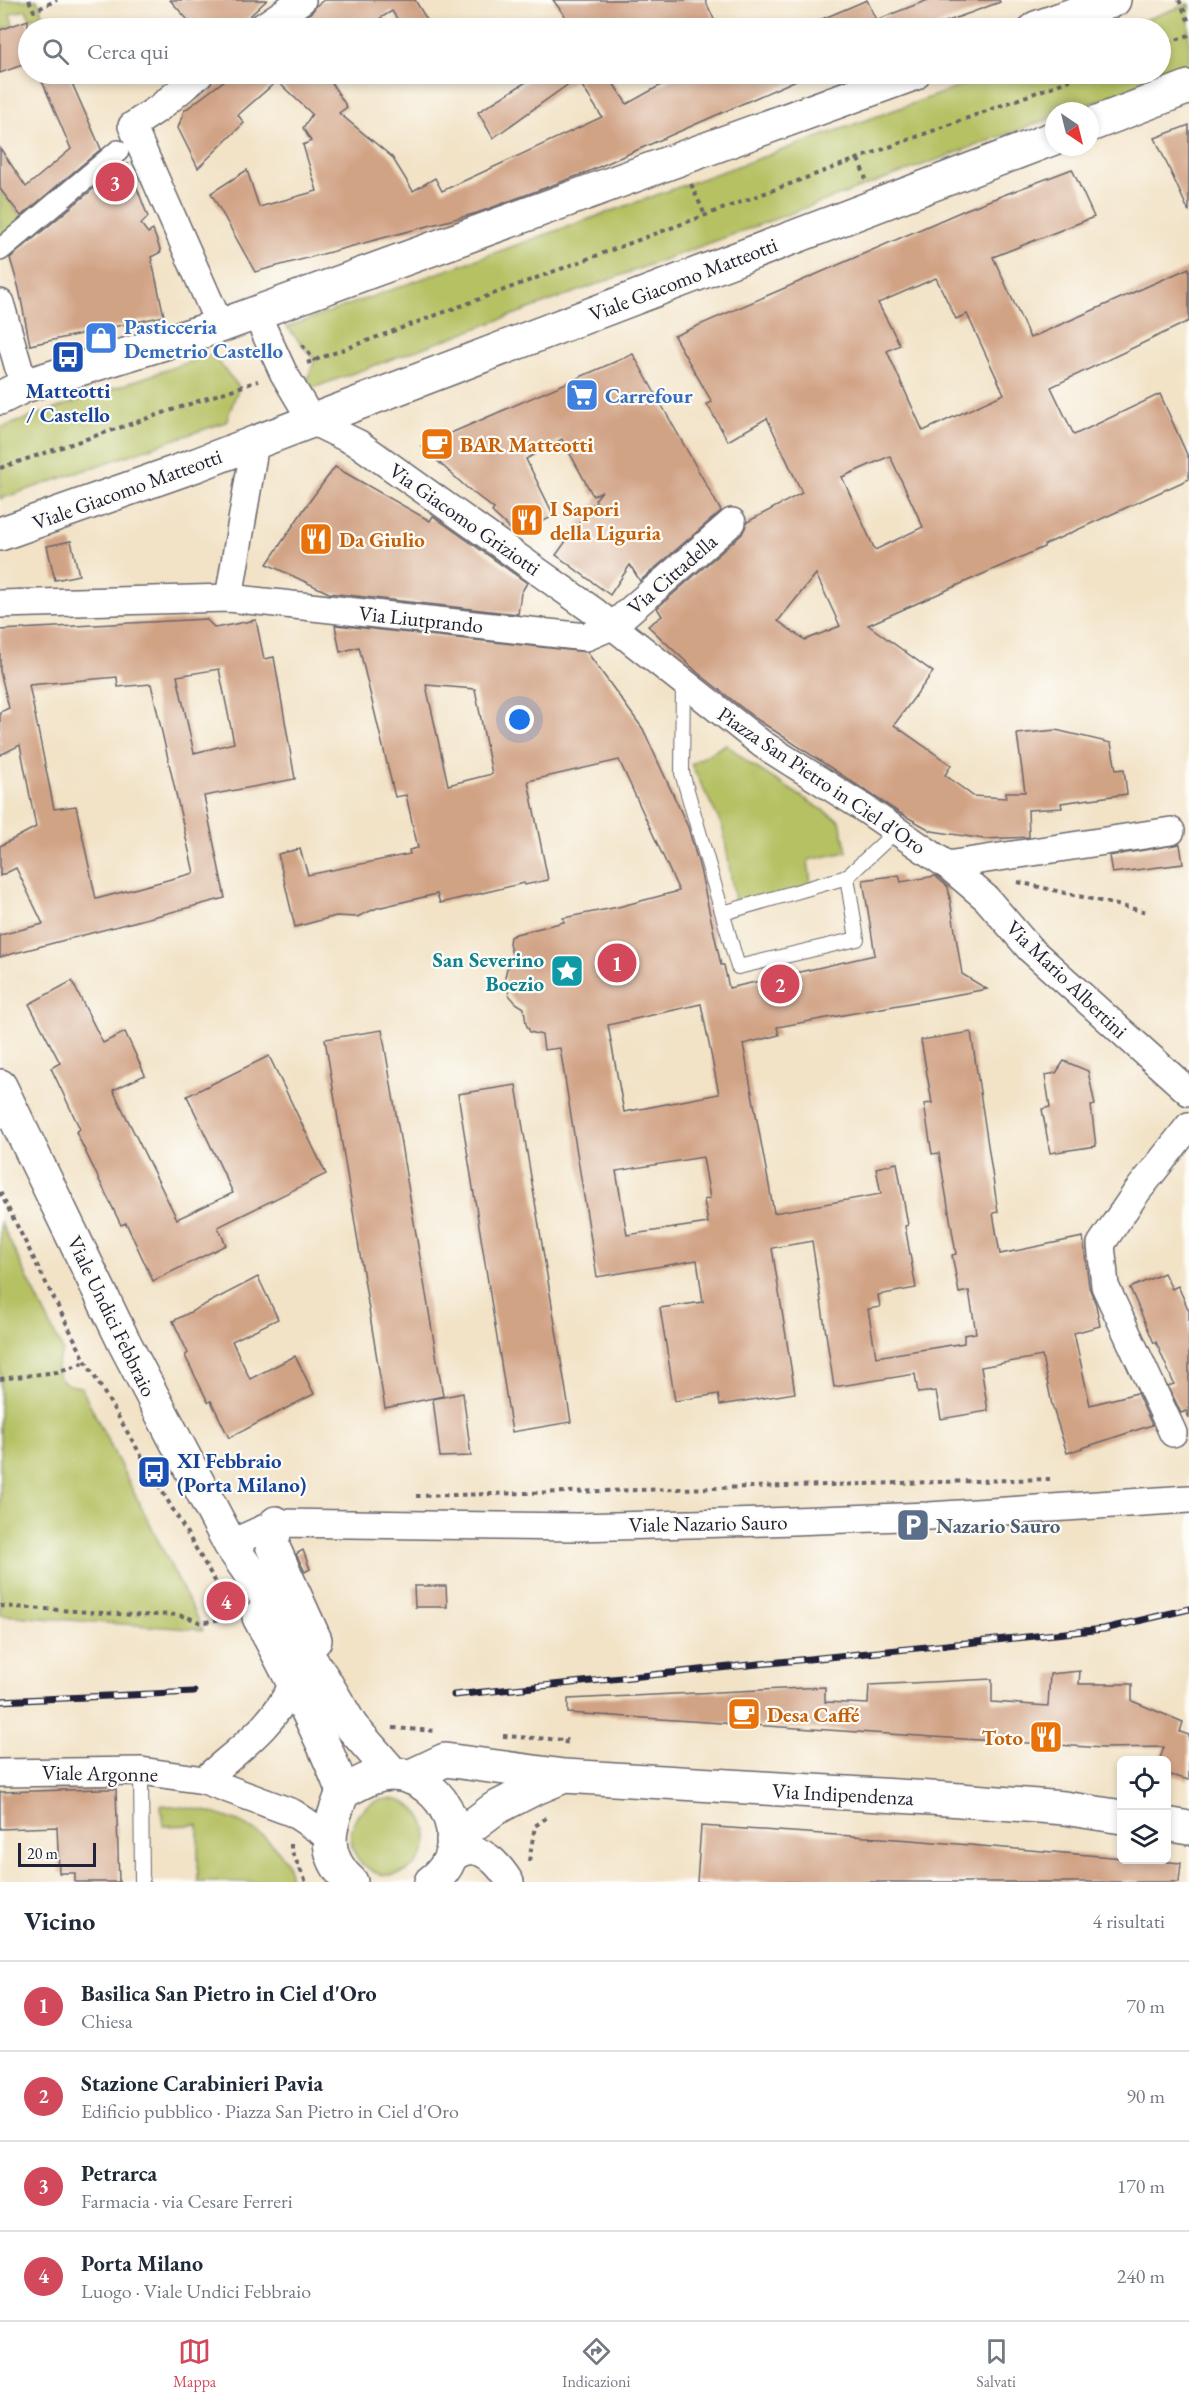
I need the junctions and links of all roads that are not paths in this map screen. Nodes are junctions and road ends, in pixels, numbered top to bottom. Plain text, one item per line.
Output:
1 (302, 0) edge
2 (1114, 0) edge
3 (276, 18) edge
4 (1064, 18) edge
5 (188, 84) edge
6 (886, 84) edge
7 (1189, 87) edge
8 (1099, 121) edge
9 (1045, 141) edge
10 (117, 151) dead end
11 (0, 250) edge
12 (0, 303) edge
13 (256, 313) junction
14 (220, 326) junction
15 (12, 392) edge
16 (312, 421) junction
17 (255, 443) junction
18 (732, 522) dead end
19 (0, 534) edge
20 (229, 598) junction
21 (0, 604) edge
22 (612, 626) junction
23 (683, 682) junction
24 (896, 831) junction
25 (1172, 831) dead end
26 (947, 865) junction
27 (847, 877) junction
28 (723, 913) junction
29 (0, 1086) edge
30 (1189, 1092) edge
31 (1189, 1126) edge
32 (1173, 1433) dead end
33 (1189, 1499) edge
34 (276, 1523) junction
35 (230, 1544) junction
36 (308, 1680) junction
37 (141, 1771) junction
38 (0, 1773) edge
39 (401, 1775) junction
40 (564, 1776) junction
41 (204, 1780) junction
42 (343, 1792) junction
43 (1117, 1816) edge
44 (1171, 1825) edge
45 (1189, 1828) edge
46 (336, 1865) edge
47 (442, 1868) edge
48 (509, 1881) edge
49 (141, 1882) edge

1 - 3 street
2 - 4 street
5 - 14 street
6 - 13 street
7 - 8 street
9 - 16 street, Viale Giacomo Matteotti
10 - 11 street
12 - 15 street
13 - 14 street
13 - 16 street
14 - 15 street
16 - 17 street, Viale Giacomo Matteotti
16 - 22 street, Via Giacomo Griziotti
17 - 19 street, Viale Giacomo Matteotti
17 - 20 street, Viale Giacomo Matteotti
18 - 22 street, Via Cittadella
20 - 21 street
20 - 22 street, Via Liutprando
22 - 23 street, Piazza San Pietro in Ciel d'Oro
23 - 24 street, Piazza San Pietro in Ciel d'Oro
23 - 28 lane
24 - 26 street, Piazza San Pietro in Ciel d'Oro
24 - 27 lane
25 - 26 street
26 - 30 street, Via Mario Albertini
27 - 28 lane
27 - 28 lane
29 - 35 street, Viale Undici Febbraio
31 - 32 street
33 - 34 street, Viale Nazario Sauro
34 - 35 street, Viale Nazario Sauro
34 - 36 street
35 - 36 street, Viale Undici Febbraio
36 - 39 street, Viale Undici Febbraio
36 - 41 street
36 - 42 street, Viale Undici Febbraio
37 - 38 street, Viale Argonne
37 - 41 street, Viale Argonne
37 - 49 lane
39 - 40 street, Via Indipendenza
39 - 42 street, Via Indipendenza
39 - 47 street, Viale Undici Febbraio
40 - 43 street, Via Indipendenza
40 - 47 street, Via Indipendenza
41 - 46 street, Viale Argonne
42 - 46 street
44 - 45 street
47 - 48 street

